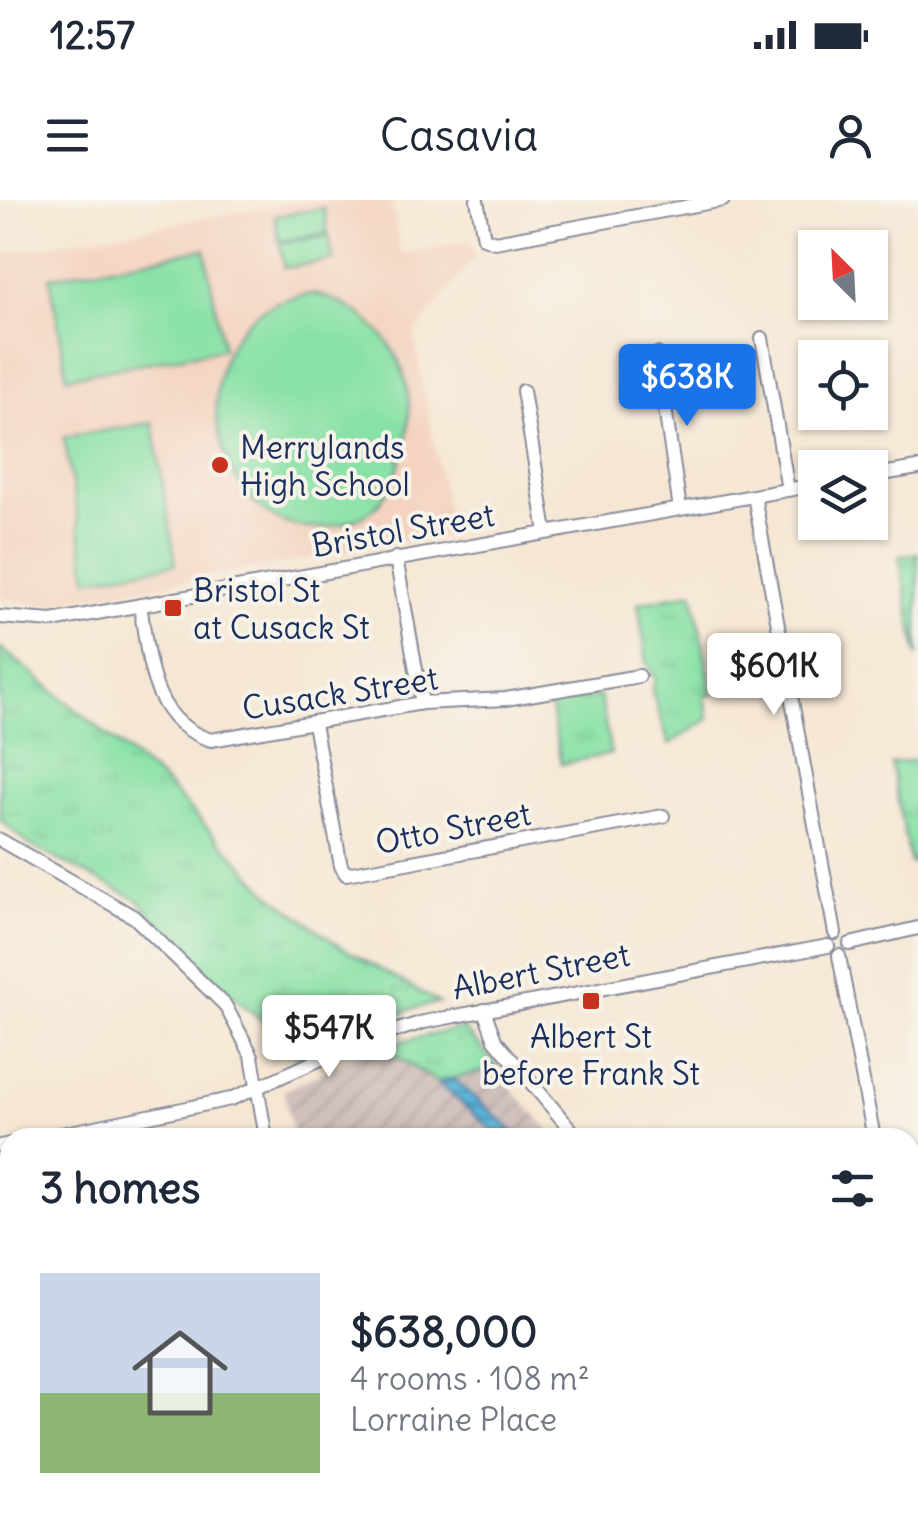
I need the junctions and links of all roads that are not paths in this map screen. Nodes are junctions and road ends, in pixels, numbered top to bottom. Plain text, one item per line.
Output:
1 (476, 200) edge
2 (723, 200) edge
3 (762, 338) dead end
4 (657, 354) dead end
5 (523, 391) dead end
6 (918, 468) edge
7 (888, 473) edge
8 (798, 488) edge
9 (788, 490) junction
10 (754, 496) junction
11 (680, 509) junction
12 (546, 532) junction
13 (396, 558) junction
14 (140, 606) junction
15 (0, 617) edge
16 (638, 676) dead end
17 (422, 703) junction
18 (314, 724) junction
19 (663, 816) dead end
20 (0, 840) edge
21 (918, 928) edge
22 (831, 939) junction
23 (850, 944) junction
24 (839, 956) junction
25 (484, 1010) junction
26 (256, 1090) junction
27 (87, 1128) edge
28 (264, 1128) edge
29 (570, 1128) edge
30 (872, 1128) edge

1 - 2 street
3 - 9 street
4 - 11 street
5 - 12 street
6 - 7 street
8 - 9 street, Bristol Street
9 - 10 street, Bristol Street
10 - 11 street, Bristol Street
10 - 22 street
11 - 12 street, Bristol Street
12 - 13 street, Bristol Street
13 - 14 street, Bristol Street
13 - 17 street
14 - 15 street, Bristol Street
14 - 18 street, Cusack Street
16 - 17 street, Cusack Street
17 - 18 street, Cusack Street
18 - 19 street, Otto Street
20 - 26 street
21 - 23 street
22 - 23 street
22 - 24 street
22 - 25 street, Albert Street
23 - 24 street
24 - 30 street
25 - 26 street, Albert Street
25 - 29 street
26 - 27 street, Albert Street
26 - 28 street

